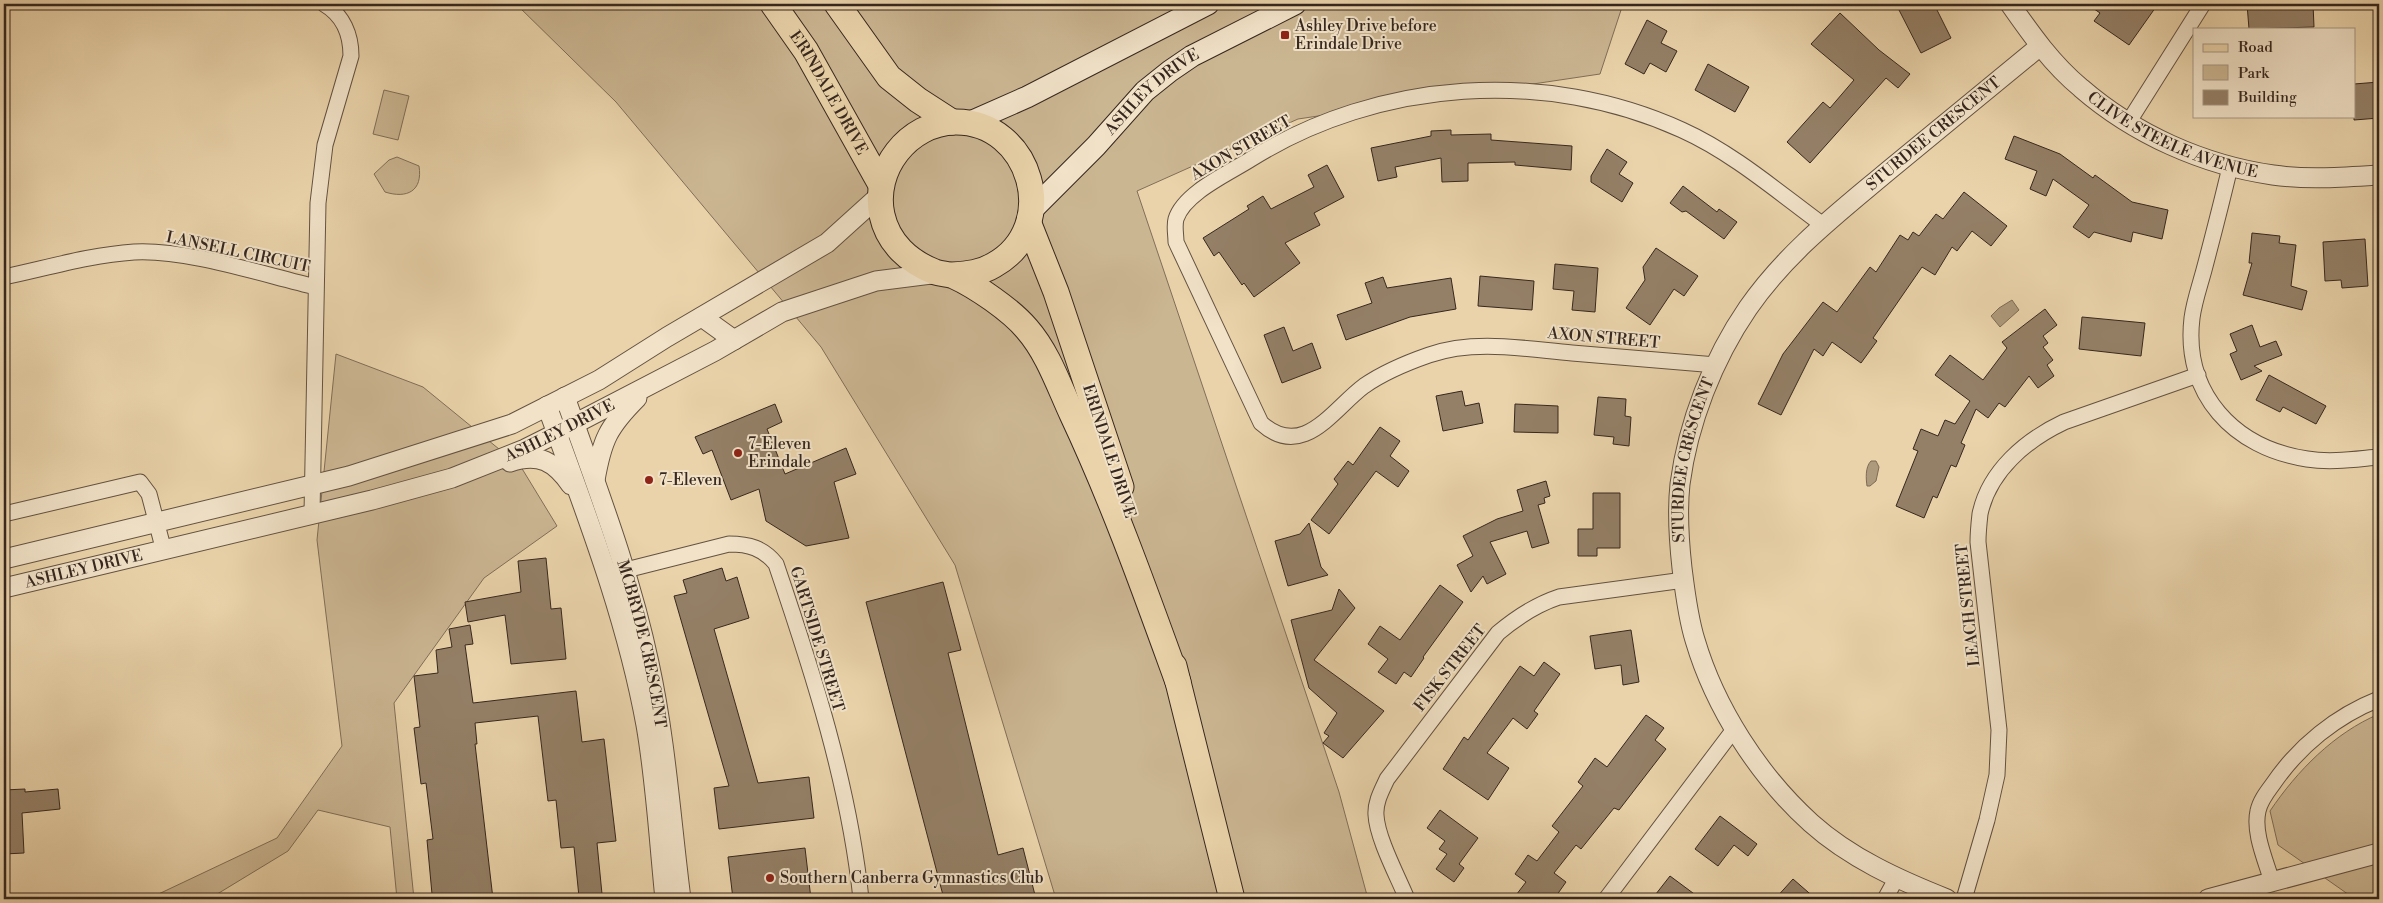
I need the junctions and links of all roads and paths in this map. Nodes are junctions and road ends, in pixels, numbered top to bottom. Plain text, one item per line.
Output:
1 (324, 4) edge
2 (773, 4) edge
3 (837, 4) edge
4 (1208, 4) edge
5 (1295, 4) edge
6 (2010, 4) edge
7 (2203, 4) edge
8 (2040, 46) junction
9 (960, 122) junction
10 (2128, 123) junction
11 (2230, 167) junction
12 (2379, 175) edge
13 (880, 191) junction
14 (1031, 217) junction
15 (1823, 225) junction
16 (946, 274) junction
17 (4, 277) edge
18 (316, 287) junction
19 (702, 317) junction
20 (734, 340) junction
21 (1716, 365) junction
22 (2198, 375) junction
23 (650, 385) junction
24 (564, 397) junction
25 (547, 406) junction
26 (574, 424) junction
27 (557, 433) junction
28 (2379, 457) edge
29 (476, 467) junction
30 (595, 482) junction
31 (313, 485) junction
32 (581, 501) junction
33 (312, 513) junction
34 (4, 514) edge
35 (157, 524) junction
36 (164, 551) junction
37 (4, 560) edge
38 (626, 570) junction
39 (608, 574) junction
40 (1684, 580) junction
41 (4, 588) edge
42 (1178, 682) junction
43 (2379, 698) edge
44 (1735, 728) junction
45 (656, 743) junction
46 (665, 821) junction
47 (2379, 853) edge
48 (1896, 879) junction
49 (2272, 882) junction
50 (665, 899) edge
51 (681, 899) edge
52 (861, 899) edge
53 (1232, 899) edge
54 (1407, 899) edge
55 (1606, 899) edge
56 (1885, 899) edge
57 (1947, 899) edge
58 (1964, 899) edge
59 (2208, 899) edge

1 - 18 street, LANSELL CIRCUIT
2 - 13 main road, ERINDALE DRIVE
3 - 9 main road
4 - 9 main road
5 - 14 main road, ASHLEY DRIVE
6 - 8 street, CLIVE STEELE AVENUE
7 - 10 street
8 - 10 street, CLIVE STEELE AVENUE
8 - 15 street, STURDEE CRESCENT
9 - 13 main road
9 - 14 main road
10 - 11 street, CLIVE STEELE AVENUE
11 - 12 street, CLIVE STEELE AVENUE
11 - 22 street
13 - 16 main road
13 - 19 street, ASHLEY DRIVE
14 - 16 main road
14 - 42 main road, ERINDALE DRIVE
15 - 21 street, STURDEE CRESCENT
15 - 21 street, AXON STREET
16 - 20 street, ASHLEY DRIVE
16 - 42 main road, ERINDALE DRIVE
17 - 18 street, LANSELL CIRCUIT
18 - 31 street, LANSELL CIRCUIT
19 - 20 street
19 - 24 street, ASHLEY DRIVE
20 - 23 street, ASHLEY DRIVE
21 - 40 street, STURDEE CRESCENT
22 - 28 street
22 - 58 street, LEACH STREET
23 - 26 street, ASHLEY DRIVE
23 - 30 street
24 - 25 street, ASHLEY DRIVE
24 - 26 street, MCBRYDE CRESCENT
25 - 27 street, MCBRYDE CRESCENT
25 - 31 street, ASHLEY DRIVE
26 - 27 street, ASHLEY DRIVE
26 - 30 street, MCBRYDE CRESCENT
27 - 29 street, ASHLEY DRIVE
27 - 32 street, MCBRYDE CRESCENT
29 - 32 street
29 - 33 street, ASHLEY DRIVE
30 - 38 street, MCBRYDE CRESCENT
31 - 33 street, LANSELL CIRCUIT
31 - 35 street, ASHLEY DRIVE
32 - 39 street, MCBRYDE CRESCENT
33 - 36 street, ASHLEY DRIVE
34 - 35 street, ASHLEY DRIVE
35 - 36 street, ASHLEY DRIVE
35 - 37 street, ASHLEY DRIVE
36 - 41 street, ASHLEY DRIVE
38 - 39 street, GARTSIDE STREET
38 - 45 street, MCBRYDE CRESCENT
38 - 52 street, GARTSIDE STREET
39 - 45 street, MCBRYDE CRESCENT
40 - 44 street, STURDEE CRESCENT
40 - 54 street, FISK STREET
42 - 53 main road, ERINDALE DRIVE
43 - 49 street
44 - 48 street, STURDEE CRESCENT
44 - 55 street
45 - 46 street, MCBRYDE CRESCENT
46 - 50 street, MCBRYDE CRESCENT
46 - 51 street, MCBRYDE CRESCENT
47 - 49 street
48 - 56 street
48 - 57 street, STURDEE CRESCENT
49 - 59 street

